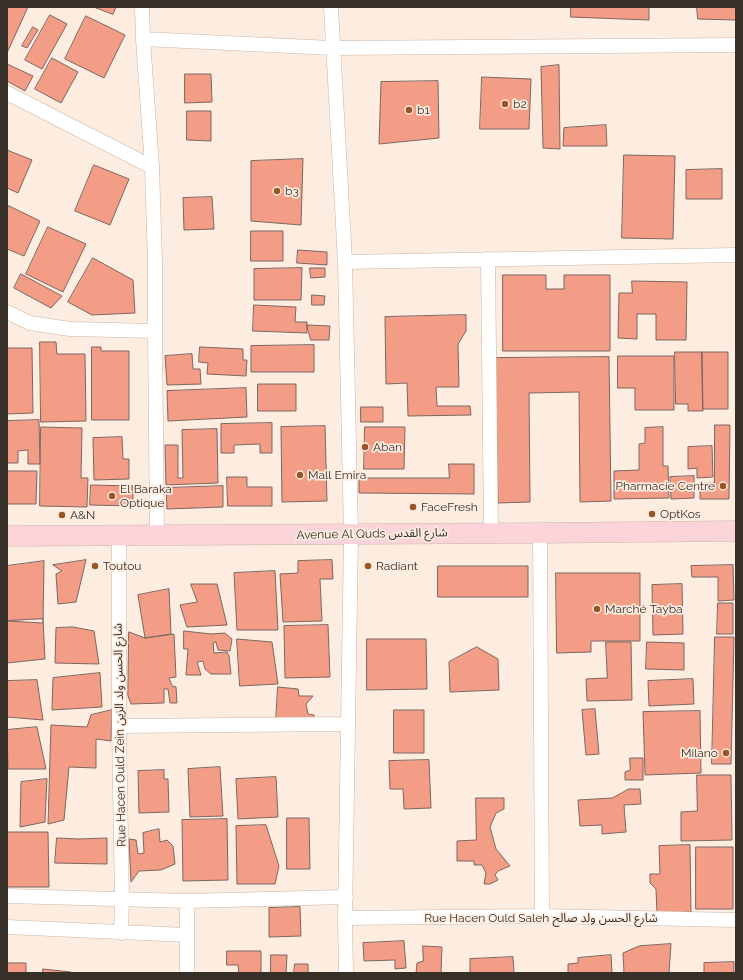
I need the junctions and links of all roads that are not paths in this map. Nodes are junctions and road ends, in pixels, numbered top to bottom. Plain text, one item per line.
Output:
1 (142, 7) edge
2 (331, 7) edge
3 (143, 39) junction
4 (736, 45) edge
5 (332, 48) junction
6 (7, 93) edge
7 (152, 167) junction
8 (736, 255) edge
9 (488, 259) junction
10 (345, 262) junction
11 (7, 312) edge
12 (154, 331) junction
13 (736, 531) edge
14 (491, 533) junction
15 (540, 533) junction
16 (351, 535) junction
17 (7, 536) edge
18 (119, 536) junction
19 (157, 536) junction
20 (348, 724) junction
21 (119, 726) junction
22 (7, 896) edge
23 (346, 897) junction
24 (122, 899) junction
25 (187, 901) junction
26 (542, 916) junction
27 (345, 918) junction
28 (736, 920) edge
29 (7, 927) edge
30 (121, 933) junction
31 (187, 935) junction
32 (187, 973) edge
33 (346, 973) edge

1 - 3 street
2 - 5 street
3 - 5 street
3 - 7 street
4 - 5 street
5 - 10 street
6 - 7 street
7 - 12 street
8 - 9 street
9 - 10 street
9 - 14 street
10 - 16 street
11 - 12 street
12 - 19 street
13 - 15 street, Avenue Al Quds شارع القدس
14 - 15 street, Avenue Al Quds شارع القدس
14 - 16 street, Avenue Al Quds شارع القدس
15 - 26 street
16 - 19 street, Avenue Al Quds شارع القدس
16 - 20 street
17 - 18 street, Avenue Al Quds شارع القدس
18 - 19 street, Avenue Al Quds شارع القدس
18 - 21 street, Rue Hacen Ould Zein شارع الحسن ولد الزين
20 - 21 street
20 - 23 street
21 - 24 street, Rue Hacen Ould Zein شارع الحسن ولد الزين
22 - 24 street
23 - 25 street
23 - 27 street
24 - 25 street
24 - 30 street, Rue Hacen Ould Zein شارع الحسن ولد الزين
25 - 31 street
26 - 27 street, Rue Hacen Ould Saleh شارع الحسن ولد صالح
26 - 28 street, Rue Hacen Ould Saleh شارع الحسن ولد صالح
27 - 33 street
29 - 30 street
30 - 31 street
31 - 32 street

